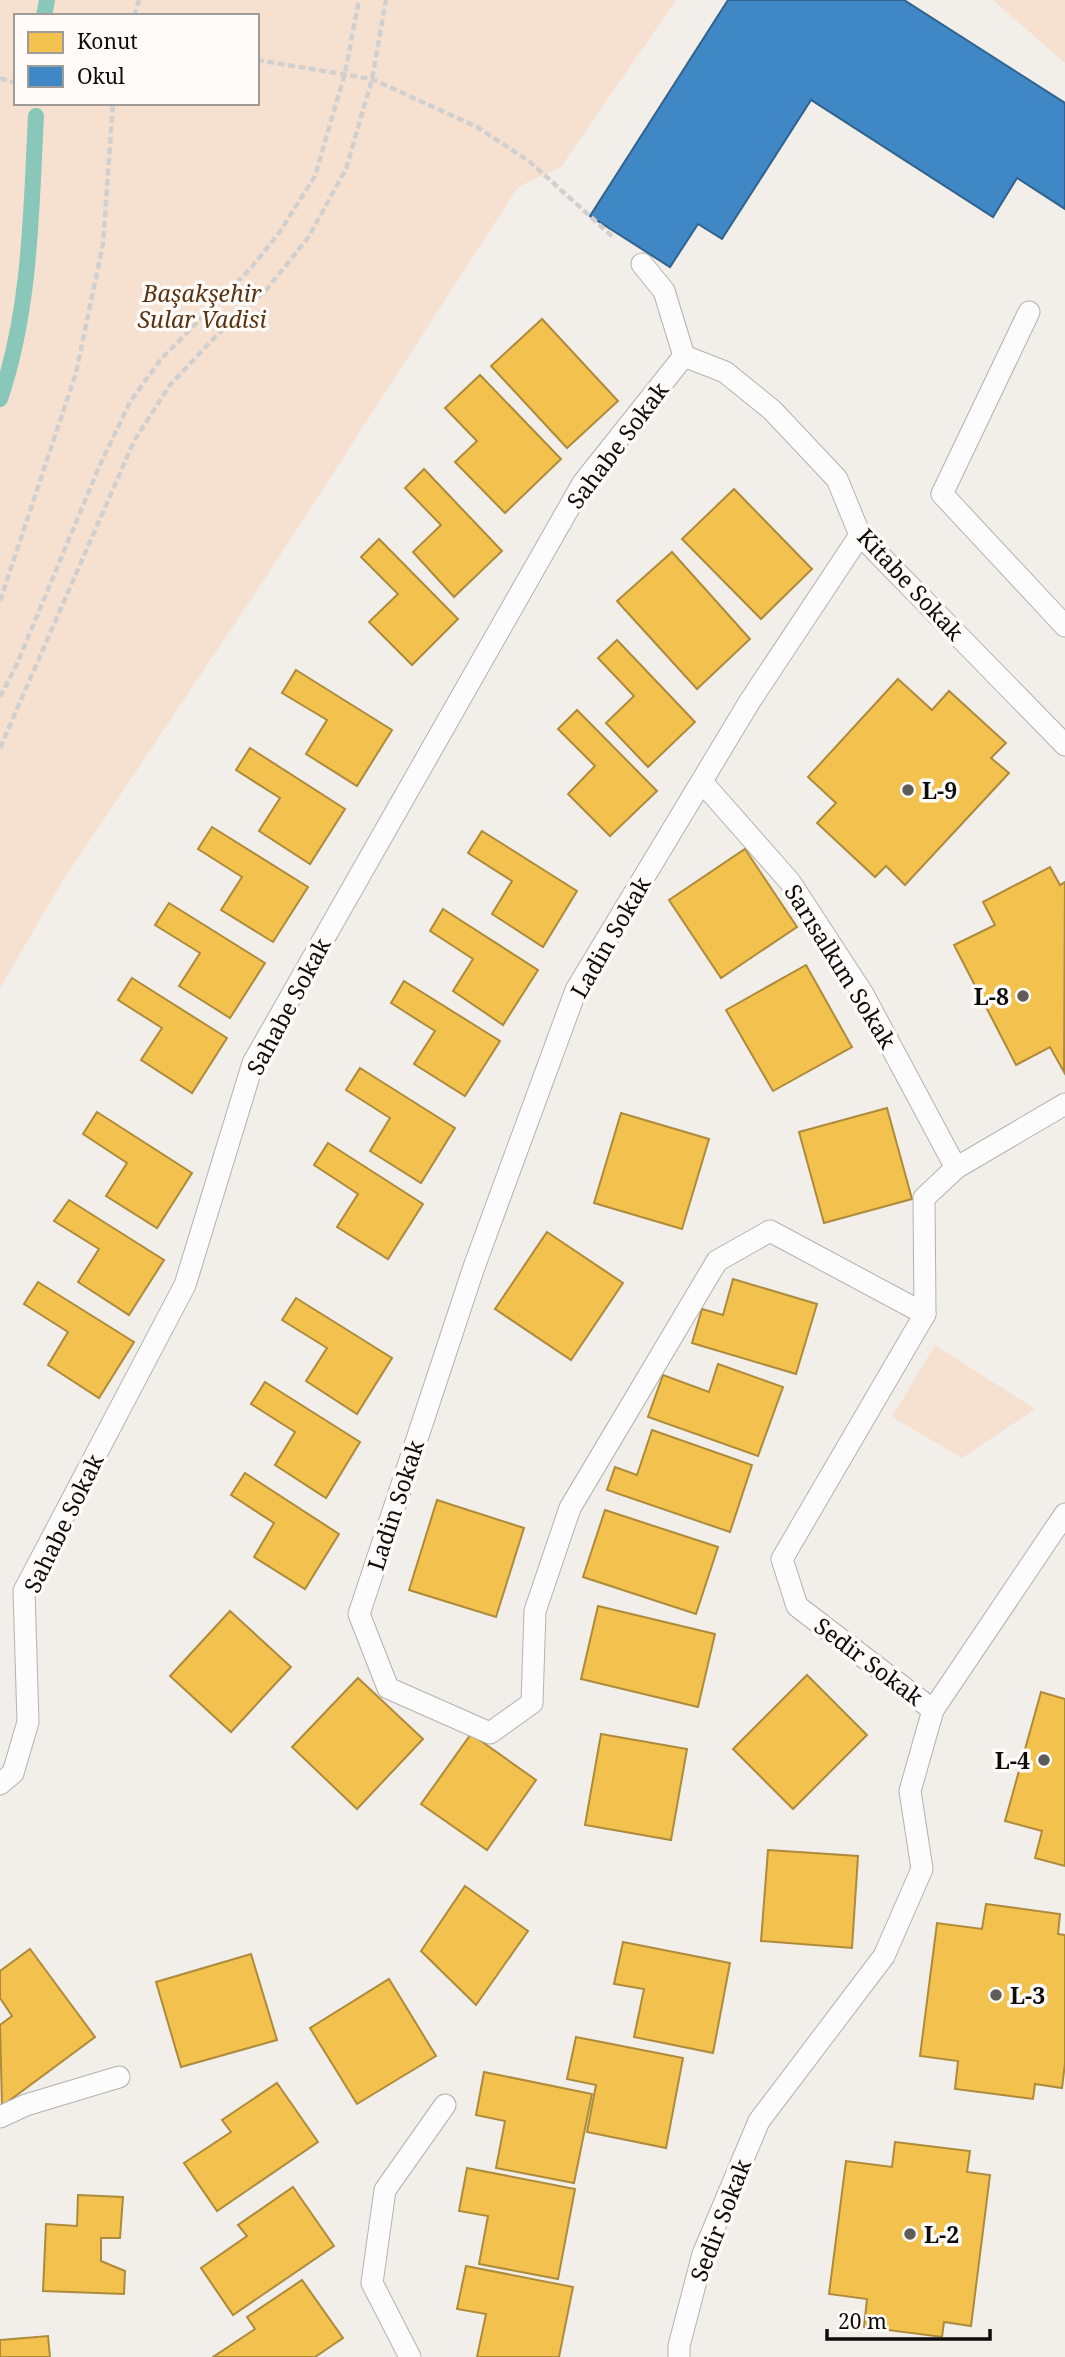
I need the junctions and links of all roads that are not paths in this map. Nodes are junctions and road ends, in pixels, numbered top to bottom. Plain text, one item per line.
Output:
1 (642, 264) road end
2 (1030, 312) dead end
3 (684, 356) junction
4 (860, 535) junction
5 (1065, 626) edge
6 (1065, 745) edge
7 (702, 782) junction
8 (1065, 1104) edge
9 (956, 1168) junction
10 (925, 1314) junction
11 (1065, 1514) edge
12 (933, 1710) junction
13 (0, 1784) edge
14 (119, 2077) dead end
15 (444, 2105) dead end
16 (0, 2117) edge
17 (410, 2357) edge
18 (679, 2357) edge

1 - 3 lane
2 - 5 lane
3 - 4 lane, Kitabe Sokak
3 - 13 lane, Sahabe Sokak
4 - 6 lane, Kitabe Sokak
4 - 7 lane, Ladin Sokak
7 - 9 lane, Sarısalkım Sokak
7 - 10 lane, Ladin Sokak
8 - 9 lane
9 - 10 lane
10 - 12 lane, Sedir Sokak
11 - 12 lane
12 - 18 lane, Sedir Sokak
14 - 16 lane
15 - 17 lane

